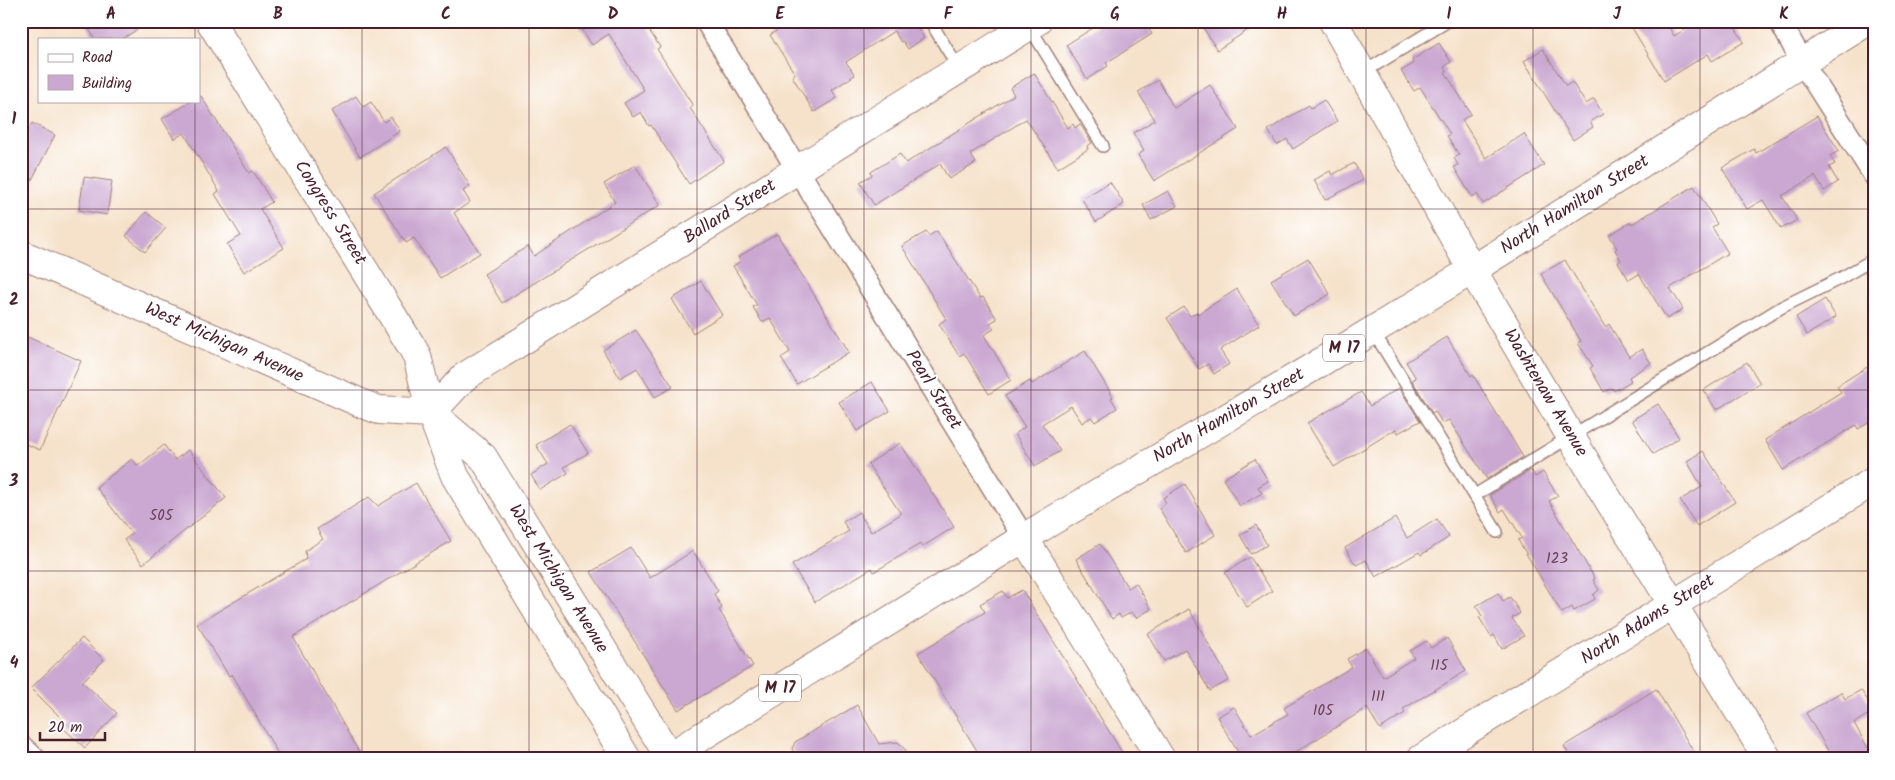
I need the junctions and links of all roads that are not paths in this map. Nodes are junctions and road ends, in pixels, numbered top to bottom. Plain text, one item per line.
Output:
1 (210, 21) edge
2 (706, 21) edge
3 (930, 21) edge
4 (1333, 21) edge
5 (1448, 21) edge
6 (1780, 21) edge
7 (1868, 21) edge
8 (1033, 24) edge
9 (1802, 62) junction
10 (959, 69) junction
11 (1362, 73) junction
12 (1103, 146) dead end
13 (796, 170) junction
14 (1874, 175) edge
15 (21, 254) edge
16 (1874, 259) edge
17 (1472, 270) junction
18 (1373, 331) junction
19 (431, 413) junction
20 (1570, 436) junction
21 (1874, 481) edge
22 (1475, 495) junction
23 (1497, 532) dead end
24 (1024, 538) junction
25 (1673, 605) junction
26 (21, 746) edge
27 (668, 758) edge
28 (35, 759) edge
29 (627, 759) edge
30 (1161, 759) edge
31 (1421, 759) edge
32 (1768, 759) edge

1 - 19 main road, Congress Street
2 - 13 street, Pearl Street
3 - 10 lane
4 - 11 main road, Washtenaw Avenue
5 - 11 lane
6 - 9 street
7 - 9 main road, North Hamilton Street
8 - 10 main road, Ballard Street
8 - 12 lane
9 - 14 street
9 - 17 main road, North Hamilton Street
10 - 13 main road, Ballard Street
11 - 17 main road, Washtenaw Avenue
13 - 19 main road, Ballard Street
13 - 24 street, Pearl Street
15 - 19 main road, West Michigan Avenue
16 - 20 lane
17 - 18 main road, North Hamilton Street / M 17
17 - 20 main road, Washtenaw Avenue
18 - 22 lane
18 - 24 main road, North Hamilton Street / M 17
19 - 27 main road, West Michigan Avenue
19 - 29 main road, West Michigan Avenue
20 - 22 lane
20 - 25 main road, Washtenaw Avenue
21 - 25 main road, North Adams Street
22 - 23 lane
24 - 27 main road, North Hamilton Street / M 17
24 - 30 main road, Pearl Street
25 - 31 main road, North Adams Street
25 - 32 main road, Washtenaw Avenue
26 - 28 street

